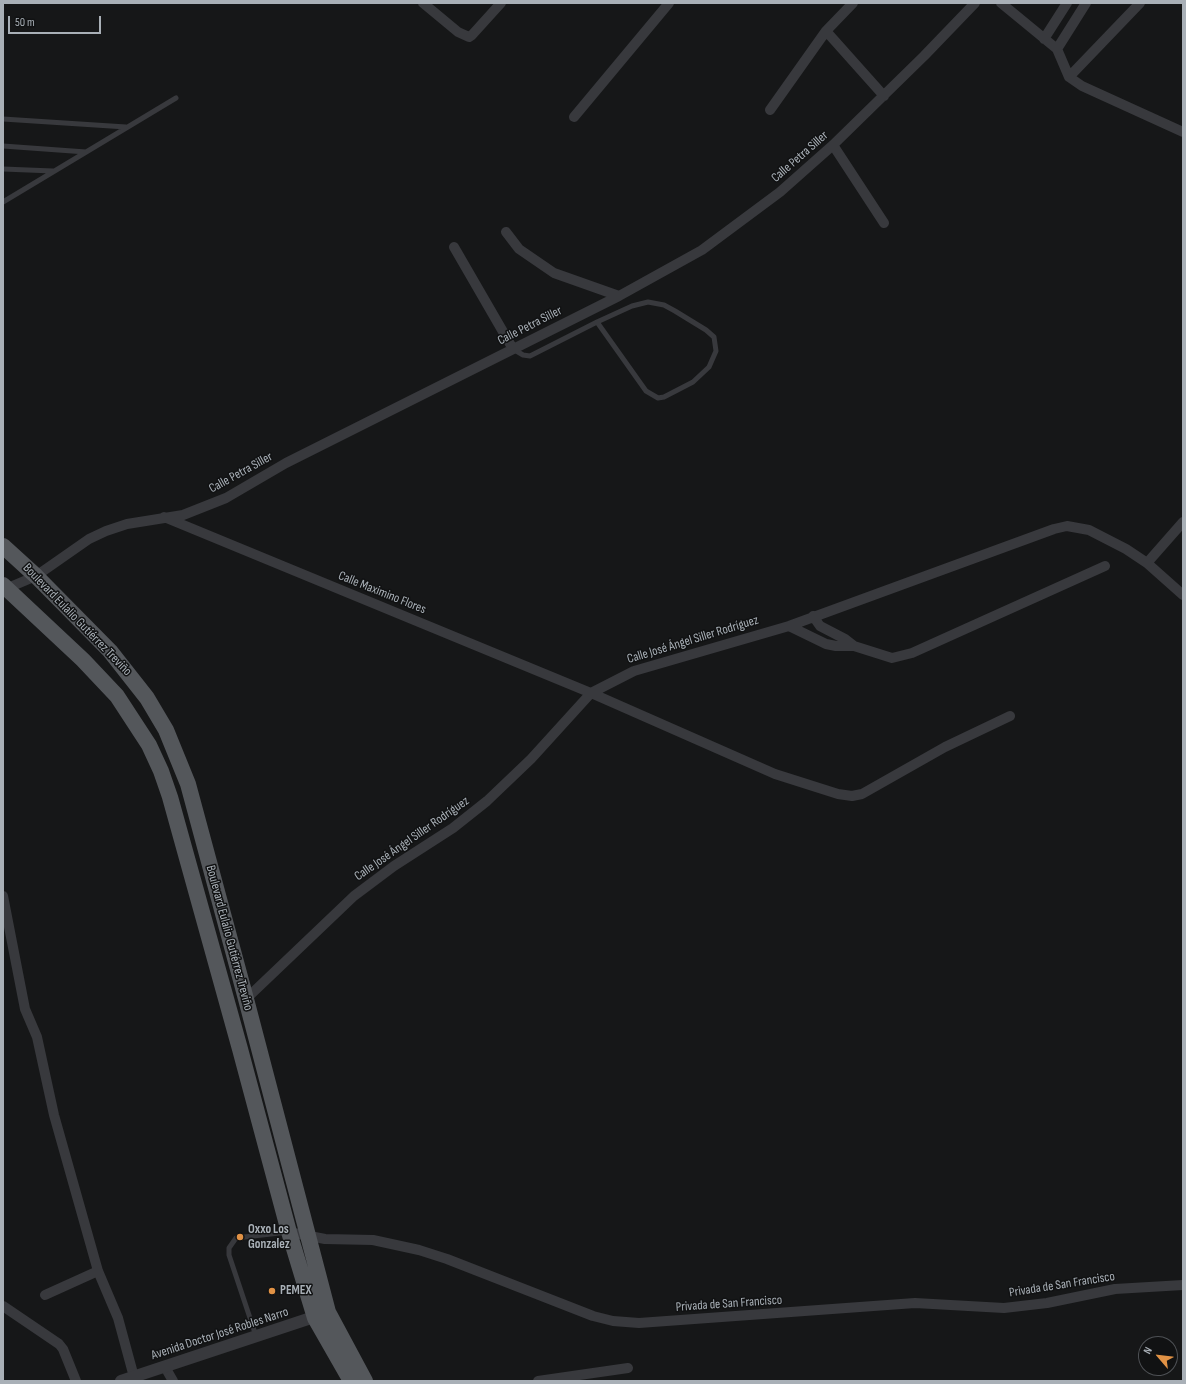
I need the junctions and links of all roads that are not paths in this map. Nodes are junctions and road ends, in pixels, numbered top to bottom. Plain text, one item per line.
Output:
1 (423, 3) edge
2 (501, 3) edge
3 (669, 3) edge
4 (853, 3) edge
5 (975, 3) edge
6 (1001, 3) edge
7 (1067, 3) edge
8 (1140, 3) edge
9 (1083, 4) edge
10 (826, 31) junction
11 (1044, 39) junction
12 (1057, 49) junction
13 (1069, 77) junction
14 (884, 96) junction
15 (176, 98) dead end
16 (770, 110) dead end
17 (574, 117) dead end
18 (3, 119) edge
19 (126, 127) junction
20 (1183, 132) edge
21 (834, 145) junction
22 (3, 146) edge
23 (86, 152) junction
24 (3, 169) edge
25 (54, 171) junction
26 (3, 202) edge
27 (884, 223) dead end
28 (506, 232) dead end
29 (454, 247) dead end
30 (619, 296) junction
31 (597, 322) junction
32 (513, 349) junction
33 (164, 518) junction
34 (1183, 522) edge
35 (3, 546) edge
36 (1147, 563) junction
37 (1105, 566) dead end
38 (36, 576) junction
39 (4, 588) edge
40 (1183, 595) edge
41 (813, 616) junction
42 (789, 626) junction
43 (854, 646) junction
44 (591, 693) junction
45 (1010, 716) dead end
46 (210, 864) junction
47 (191, 870) junction
48 (3, 896) edge
49 (246, 999) junction
50 (258, 1043) junction
51 (240, 1049) junction
52 (289, 1232) junction
53 (307, 1236) junction
54 (98, 1271) junction
55 (1183, 1285) edge
56 (45, 1295) dead end
57 (3, 1306) edge
58 (321, 1315) junction
59 (256, 1337) junction
60 (166, 1367) junction
61 (628, 1368) dead end
62 (134, 1377) junction
63 (76, 1381) edge
64 (121, 1381) edge
65 (173, 1381) edge
66 (351, 1381) edge
67 (365, 1381) edge
68 (538, 1381) edge

1 - 2 street
3 - 17 street
4 - 10 street
5 - 14 street, Calle Petra Siller
6 - 11 street
7 - 11 street
8 - 13 street
9 - 12 street
10 - 14 street
10 - 16 street
11 - 12 street
12 - 13 street
13 - 20 street
14 - 21 street, Calle Petra Siller
15 - 19 lane
18 - 19 lane
19 - 23 lane
21 - 27 street
21 - 30 street, Calle Petra Siller
22 - 23 lane
23 - 25 lane
24 - 25 lane
25 - 26 lane
28 - 30 street
29 - 32 street
30 - 32 street, Calle Petra Siller
31 - 31 lane
31 - 32 lane
32 - 33 street, Calle Petra Siller
33 - 38 street, Calle Petra Siller
33 - 44 street, Calle Maximino Flores
34 - 36 street
35 - 38 main road, Boulevard Eulalio Gutiérrez Treviño
36 - 40 street, Calle José Ángel Siller Rodríguez
36 - 41 street, Calle José Ángel Siller Rodríguez
37 - 43 street
38 - 39 street, Calle Petra Siller
38 - 46 main road, Boulevard Eulalio Gutiérrez Treviño
39 - 47 main road, Boulevard Eulalio Gutiérrez Treviño
41 - 42 street, Calle José Ángel Siller Rodríguez
41 - 43 street
42 - 43 street
42 - 44 street, Calle José Ángel Siller Rodríguez
44 - 45 street, Calle Maximino Flores
44 - 49 street, Calle José Ángel Siller Rodríguez
46 - 47 main road
46 - 49 main road, Boulevard Eulalio Gutiérrez Treviño
47 - 51 main road, Boulevard Eulalio Gutiérrez Treviño
48 - 54 street
49 - 50 main road, Boulevard Eulalio Gutiérrez Treviño
50 - 51 main road
50 - 53 main road, Boulevard Eulalio Gutiérrez Treviño
51 - 52 main road, Boulevard Eulalio Gutiérrez Treviño
52 - 53 street, Privada de San Francisco
52 - 58 main road, Boulevard Eulalio Gutiérrez Treviño
52 - 59 lane
53 - 55 street, Privada de San Francisco
53 - 58 main road, Boulevard Eulalio Gutiérrez Treviño
54 - 56 street
54 - 62 street
57 - 63 street
58 - 59 street, Avenida Doctor José Robles Narro
58 - 66 main road, Boulevard Eulalio Gutiérrez Treviño
58 - 67 main road, Boulevard Eulalio Gutiérrez Treviño
59 - 60 street, Avenida Doctor José Robles Narro
60 - 62 street, Avenida Doctor José Robles Narro
60 - 65 street
61 - 68 street
62 - 64 street, Avenida Doctor José Robles Narro

